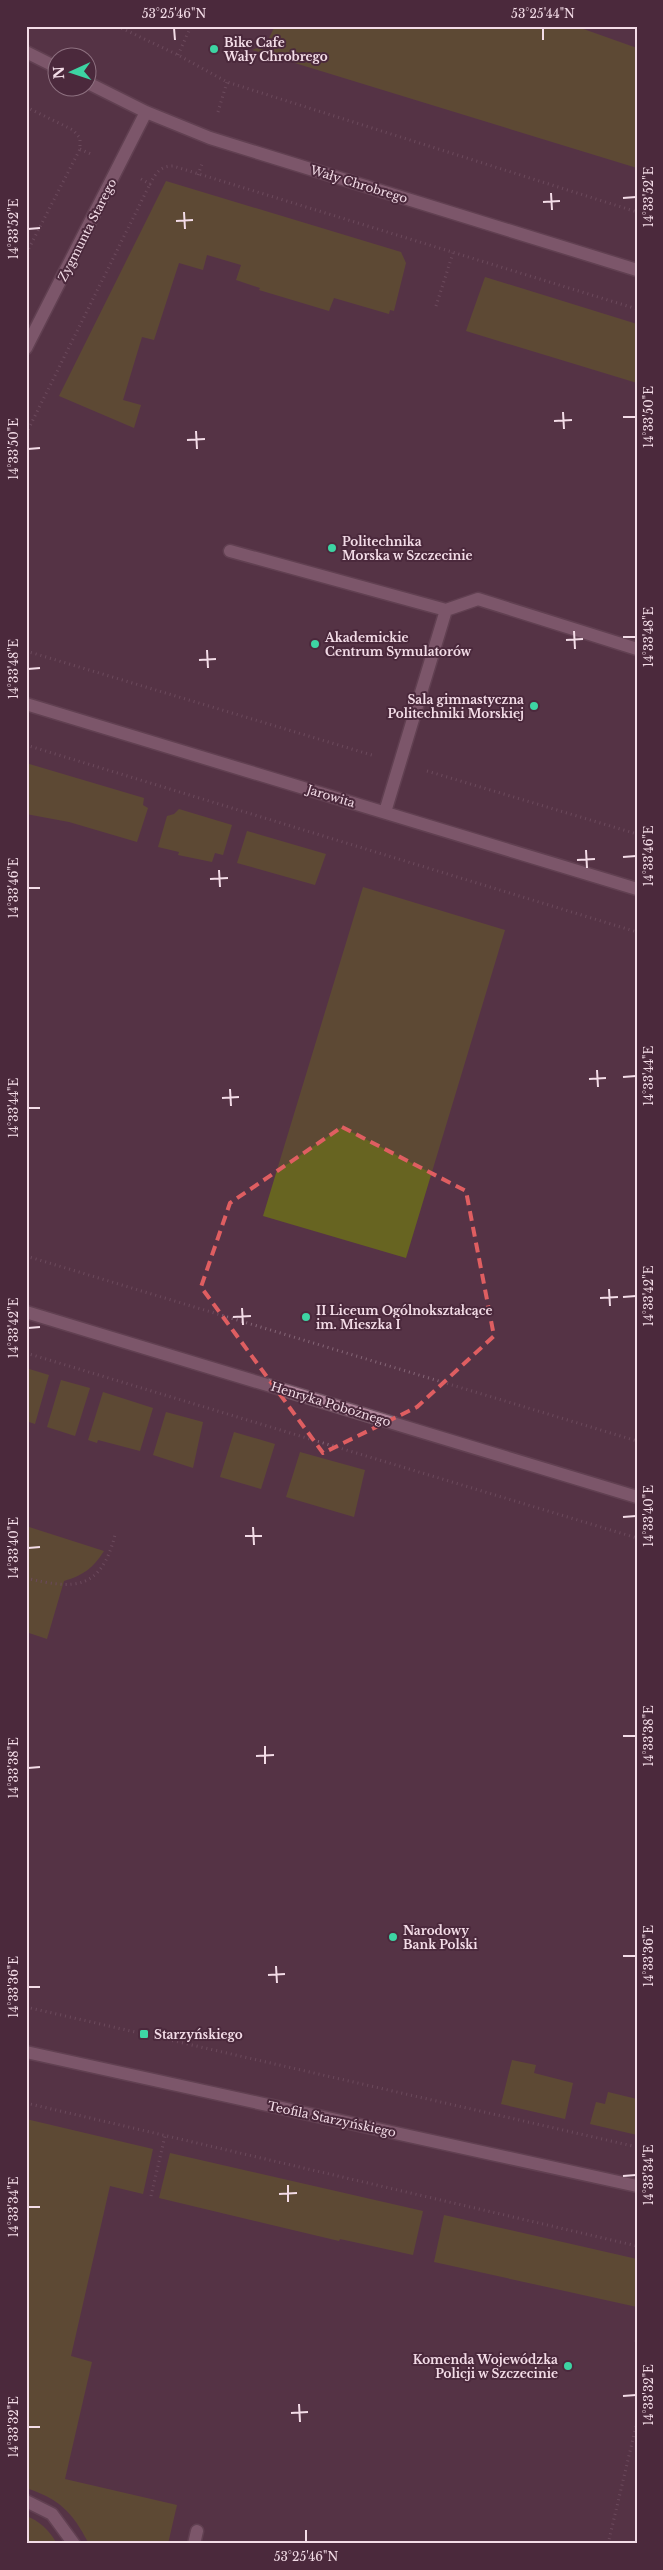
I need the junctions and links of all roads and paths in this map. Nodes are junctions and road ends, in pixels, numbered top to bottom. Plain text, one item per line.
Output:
1 (117, 26) edge
2 (192, 26) edge
3 (26, 52) edge
4 (178, 55) junction
5 (48, 63) edge
6 (227, 82) junction
7 (98, 88) edge
8 (26, 107) edge
9 (146, 112) junction
10 (216, 121) dead end
11 (80, 149) junction
12 (118, 168) junction
13 (150, 184) junction
14 (637, 212) edge
15 (453, 253) junction
16 (26, 254) edge
17 (637, 270) edge
18 (436, 306) dead end
19 (637, 310) edge
20 (26, 348) edge
21 (26, 434) edge
22 (230, 551) dead end
23 (446, 610) junction
24 (637, 649) edge
25 (26, 651) edge
26 (26, 704) edge
27 (26, 746) edge
28 (400, 763) junction
29 (385, 812) junction
30 (637, 834) edge
31 (637, 889) edge
32 (637, 932) edge
33 (26, 1256) edge
34 (26, 1312) edge
35 (26, 1353) edge
36 (637, 1441) edge
37 (637, 1497) edge
38 (115, 1535) dead end
39 (637, 1538) edge
40 (26, 1578) edge
41 (26, 2007) edge
42 (26, 2052) edge
43 (26, 2103) edge
44 (165, 2136) junction
45 (637, 2147) edge
46 (637, 2186) edge
47 (151, 2196) dead end
48 (637, 2246) edge
49 (637, 2422) edge
50 (635, 2440) edge
51 (26, 2502) edge
52 (74, 2544) edge
53 (608, 2544) edge

1 - 4 path
2 - 4 path
3 - 5 street
4 - 6 path
6 - 10 path
6 - 14 path
7 - 9 street, Wały Chrobrego
8 - 11 path
9 - 12 street, Zygmunta Starego
9 - 17 street, Wały Chrobrego
11 - 12 path
11 - 16 path
12 - 13 path
12 - 20 street, Zygmunta Starego
13 - 15 path
13 - 21 path
15 - 18 path
15 - 19 path
22 - 23 street
23 - 24 street
23 - 28 street
25 - 28 path
26 - 29 street, Jarowita
27 - 32 path
28 - 29 street
28 - 30 path
29 - 31 street, Jarowita
33 - 36 path
34 - 37 street, Henryka Pobożnego
35 - 39 path
38 - 40 path
41 - 45 path
42 - 46 street, Teofila Starzyńskiego
43 - 44 path
44 - 47 path
44 - 48 path
49 - 50 path
50 - 53 path
51 - 52 street

